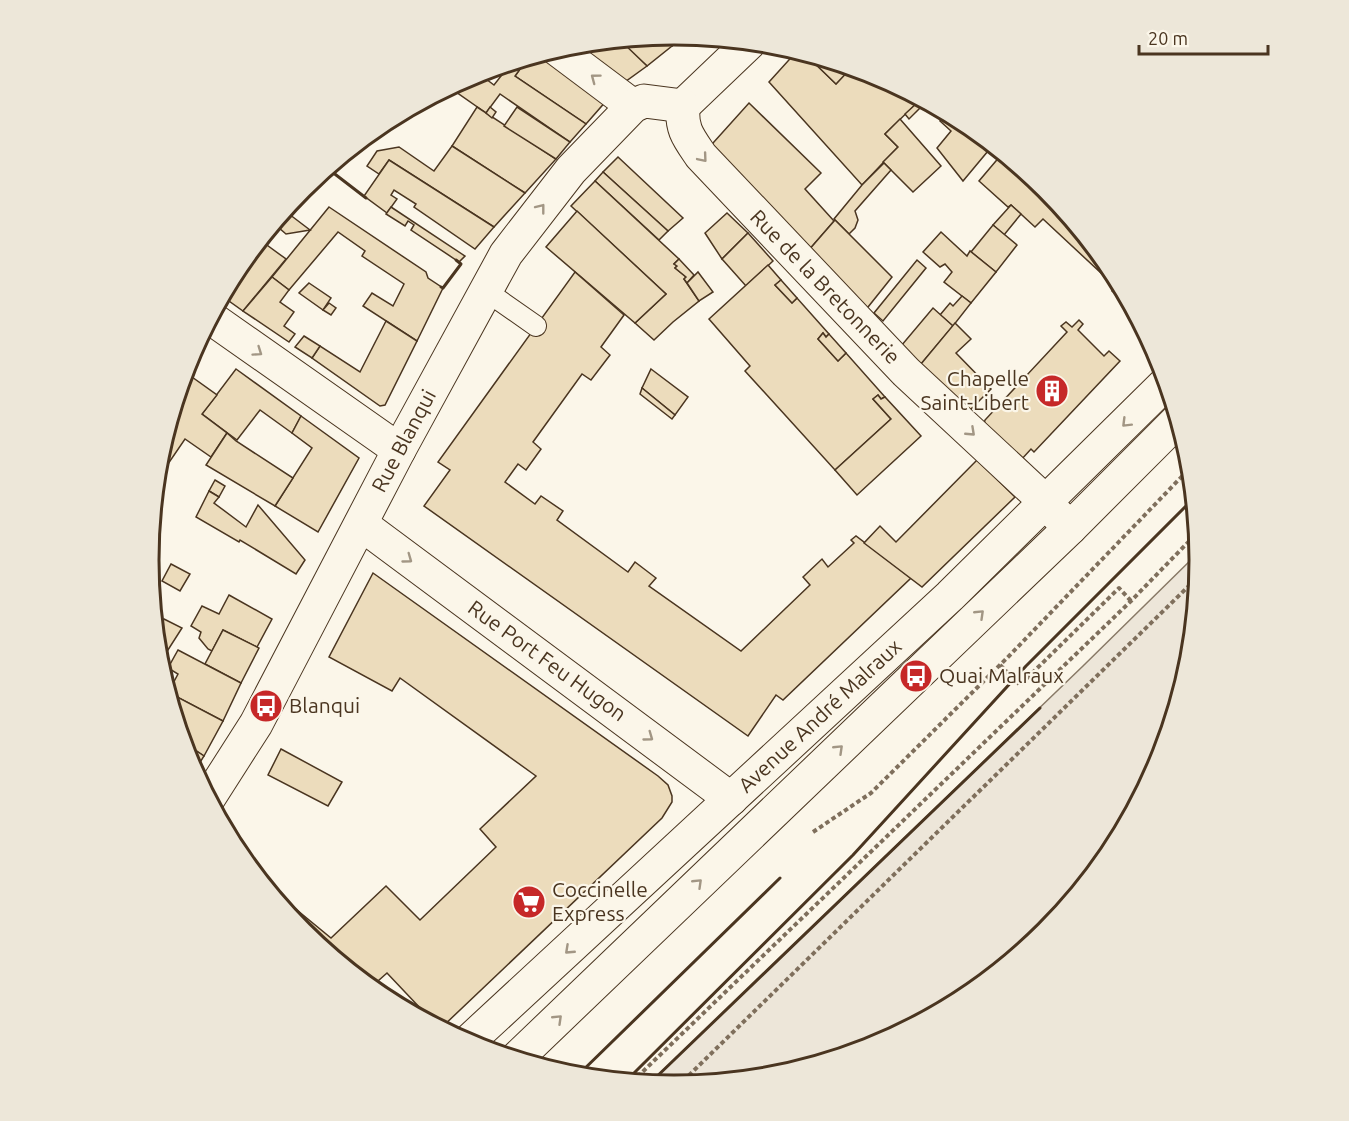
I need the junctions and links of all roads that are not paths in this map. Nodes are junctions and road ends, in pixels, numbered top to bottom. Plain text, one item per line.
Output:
1 (743, 49) edge
2 (567, 57) edge
3 (633, 106) junction
4 (683, 106) junction
5 (486, 291) junction
6 (218, 323) edge
7 (536, 326) dead end
8 (1161, 388) edge
9 (1172, 426) edge
10 (399, 450) junction
11 (1045, 502) junction
12 (361, 524) junction
13 (1070, 528) junction
14 (213, 791) edge
15 (731, 799) junction
16 (475, 1036) edge
17 (522, 1053) edge

1 - 4 street
3 -> 2 street
3 - 4 street
5 -> 3 street, Rue Blanqui
4 -> 11 street, Rue de la Bretonnerie
5 - 7 lane
5 - 10 street, Rue Blanqui
6 -> 10 street
8 -> 11 street, Avenue André Malraux
9 - 13 street, Avenue André Malraux
10 - 12 street, Rue Blanqui
11 - 13 street, Rue de la Bretonnerie
11 - 15 street, Avenue André Malraux
12 - 14 street, Rue Blanqui
12 -> 15 street, Rue Port Feu Hugon
17 -> 13 street, Avenue André Malraux
15 -> 16 street, Avenue André Malraux

